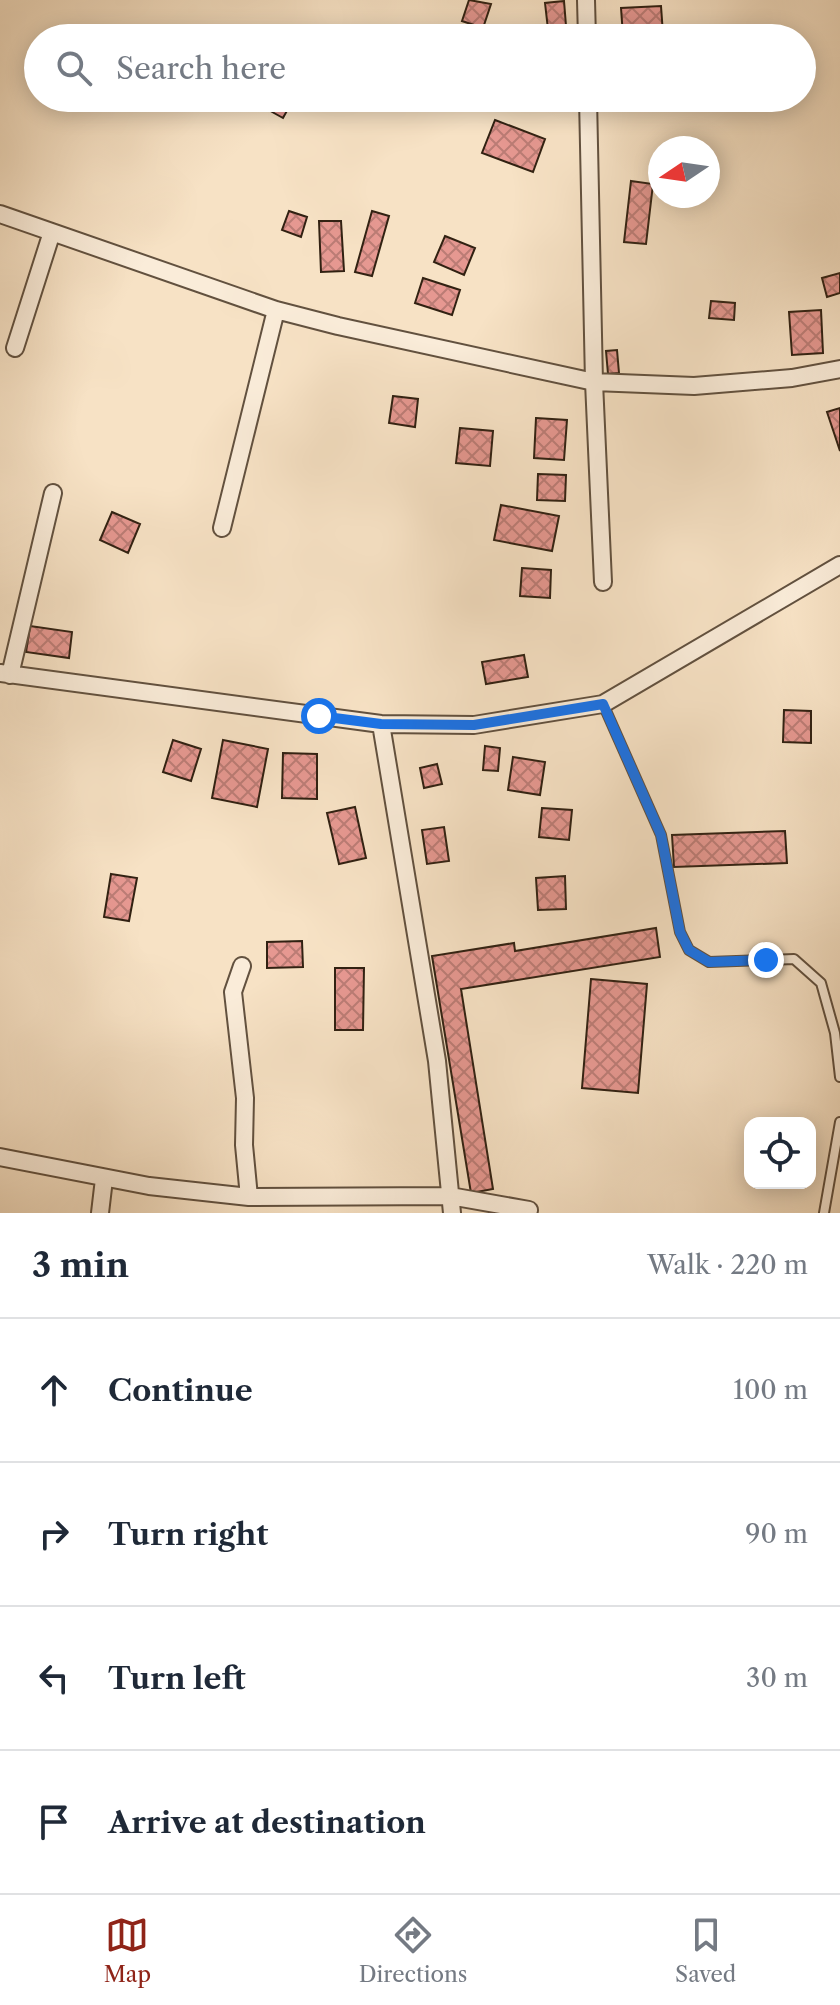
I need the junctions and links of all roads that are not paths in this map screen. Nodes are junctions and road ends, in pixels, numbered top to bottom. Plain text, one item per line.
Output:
1 (586, 0) edge
2 (587, 24) edge
3 (588, 112) edge
4 (0, 214) edge
5 (52, 232) junction
6 (276, 310) junction
7 (15, 348) dead end
8 (840, 369) edge
9 (594, 382) junction
10 (53, 493) dead end
11 (222, 528) dead end
12 (840, 565) edge
13 (603, 582) dead end
14 (5, 674) edge
15 (603, 704) junction
16 (381, 724) junction
17 (242, 966) dead end
18 (840, 1077) edge
19 (840, 1122) edge
20 (0, 1157) edge
21 (104, 1179) junction
22 (249, 1197) junction
23 (827, 1199) junction
24 (840, 1203) edge
25 (451, 1205) edge
26 (529, 1210) dead end
27 (100, 1213) edge
28 (824, 1213) edge

1 - 2 street
3 - 9 street
4 - 5 street
5 - 6 street
5 - 7 street
6 - 9 street
6 - 11 street
8 - 9 street
9 - 13 street
10 - 14 street
12 - 15 street
14 - 16 street
15 - 16 street
15 - 18 lane
16 - 25 street
17 - 22 street
19 - 23 lane
20 - 21 street
21 - 22 street
21 - 27 street
22 - 25 street
23 - 24 lane
23 - 28 lane
25 - 26 street

